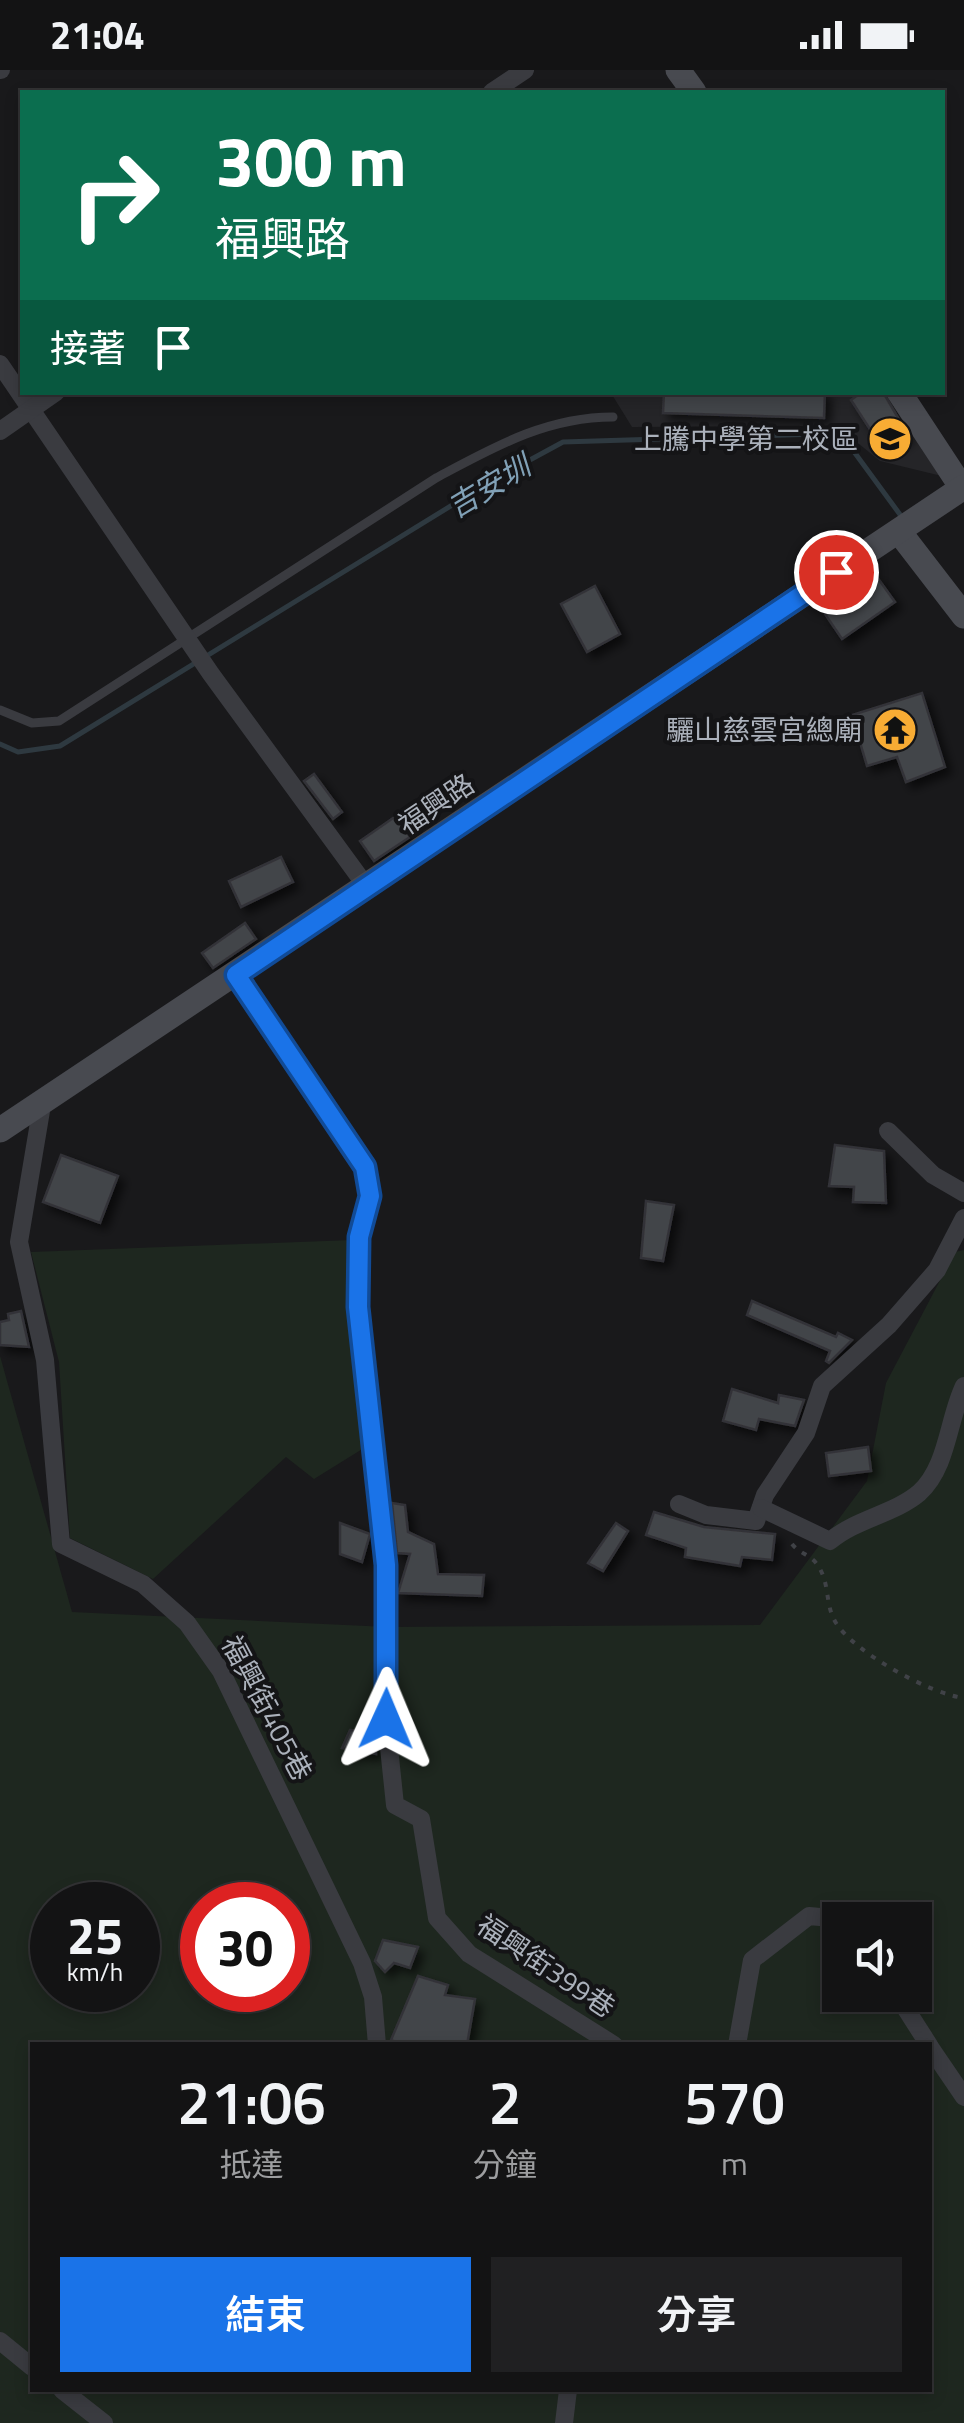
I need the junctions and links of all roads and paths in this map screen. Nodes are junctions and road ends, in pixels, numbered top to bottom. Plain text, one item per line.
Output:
1 (525, 70) edge
2 (495, 90) edge
3 (0, 364) edge
4 (20, 394) edge
5 (21, 395) edge
6 (52, 395) edge
7 (901, 395) edge
8 (31, 410) junction
9 (613, 417) dead end
10 (0, 431) edge
11 (963, 489) edge
12 (909, 527) junction
13 (964, 616) edge
14 (192, 642) junction
15 (0, 710) edge
16 (366, 886) junction
17 (236, 975) junction
18 (43, 1098) junction
19 (0, 1130) edge
20 (888, 1131) dead end
21 (964, 1193) edge
22 (964, 1218) edge
23 (964, 1386) edge
24 (678, 1504) dead end
25 (761, 1508) junction
26 (786, 1520) junction
27 (964, 1698) edge
28 (822, 1917) edge
29 (908, 2012) edge
30 (377, 2042) edge
31 (609, 2042) edge
32 (738, 2042) edge
33 (927, 2042) edge
34 (932, 2049) edge
35 (964, 2097) edge
36 (0, 2341) edge
37 (30, 2365) edge
38 (65, 2392) edge
39 (568, 2392) edge
40 (104, 2423) edge
41 (564, 2423) edge

1 - 2 street
3 - 4 street
5 - 8 street
6 - 8 street
7 - 11 street
8 - 10 street
8 - 14 street
9 - 14 lane
11 - 12 street, 福興路
12 - 13 street
12 - 16 street, 福興路
14 - 15 lane
14 - 16 street
16 - 17 street, 福興路
17 - 18 street, 福興路
17 - 31 street, 福興街399巷
18 - 19 street, 福興路
18 - 30 street, 福興街405巷
20 - 21 street
22 - 25 street
23 - 26 street
24 - 25 street
25 - 26 street
26 - 27 path
28 - 32 street
29 - 33 street
34 - 35 street
36 - 37 street
38 - 40 street
39 - 41 street

